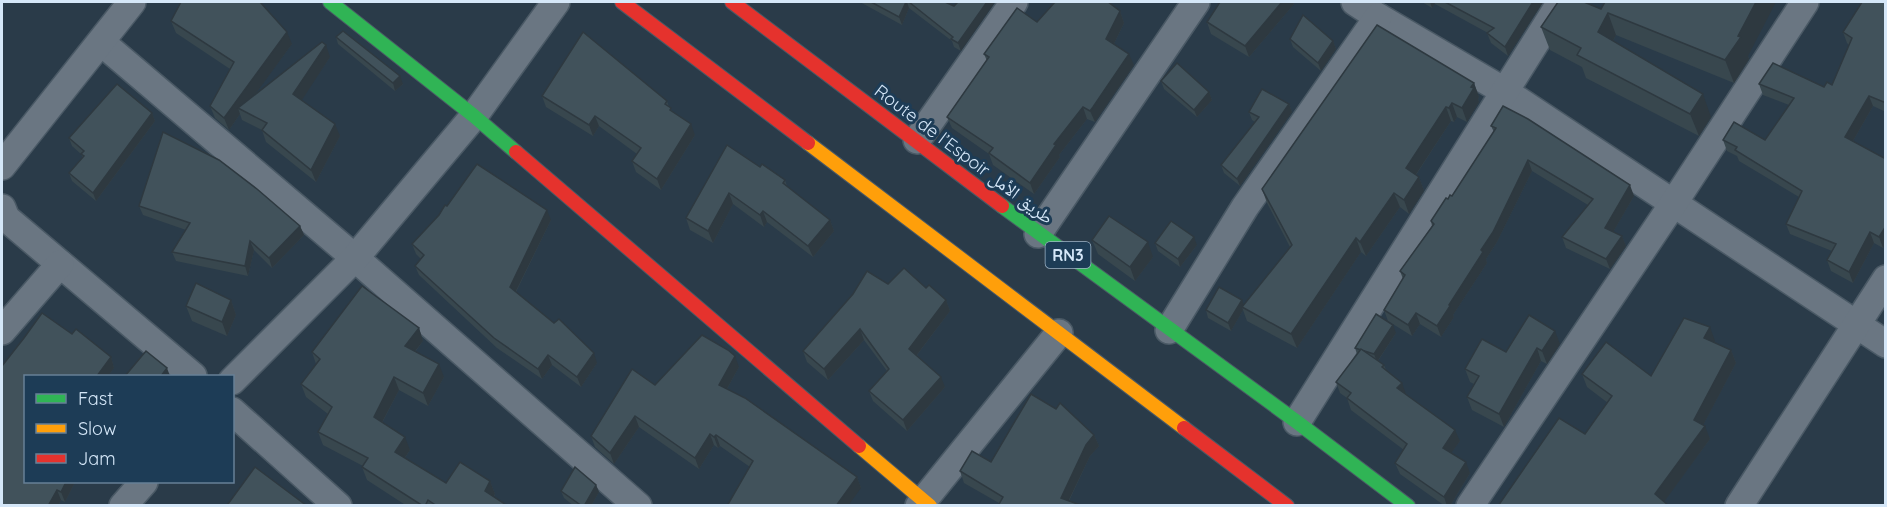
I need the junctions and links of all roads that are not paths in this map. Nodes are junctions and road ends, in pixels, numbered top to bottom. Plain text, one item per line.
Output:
1 (330, 2) edge
2 (556, 2) edge
3 (622, 2) edge
4 (1014, 2) edge
5 (1196, 2) edge
6 (1355, 2) edge
7 (1561, 2) edge
8 (1805, 2) edge
9 (127, 3) edge
10 (742, 5) edge
11 (1378, 17) junction
12 (101, 42) junction
13 (1504, 91) junction
14 (474, 116) junction
15 (917, 140) junction
16 (2, 166) edge
17 (1673, 204) junction
18 (2, 208) edge
19 (1038, 234) junction
20 (355, 258) junction
21 (60, 264) junction
22 (1886, 279) edge
23 (1855, 326) junction
24 (2, 330) edge
25 (1169, 330) junction
26 (1059, 333) junction
27 (1886, 344) edge
28 (191, 375) edge
29 (234, 379) edge
30 (234, 413) edge
31 (1297, 422) junction
32 (143, 483) edge
33 (924, 504) edge
34 (123, 506) edge
35 (338, 506) edge
36 (638, 506) edge
37 (1287, 506) edge
38 (1408, 506) edge
39 (1470, 506) edge
40 (1739, 506) edge

1 - 14 main road
2 - 14 street
3 - 26 main road
4 - 15 street
5 - 19 street
6 - 11 street
7 - 13 street
8 - 17 street
9 - 12 street
10 - 15 main road, Route de l’Espoir طريق الأمل / RN3
11 - 13 street
11 - 25 street
12 - 16 street
12 - 20 street
13 - 17 street
13 - 31 street
14 - 20 street
14 - 33 main road
15 - 19 main road, Route de l’Espoir طريق الأمل / RN3
17 - 23 street
17 - 39 street
18 - 21 street
19 - 25 main road, Route de l’Espoir طريق الأمل / RN3
20 - 29 street
20 - 36 street
21 - 24 street
21 - 28 street
22 - 23 street
23 - 27 street
23 - 40 street
25 - 31 main road, Route de l’Espoir طريق الأمل / RN3
26 - 33 street
26 - 37 main road
30 - 35 street
31 - 38 main road, Route de l’Espoir طريق الأمل / RN3
32 - 34 street

